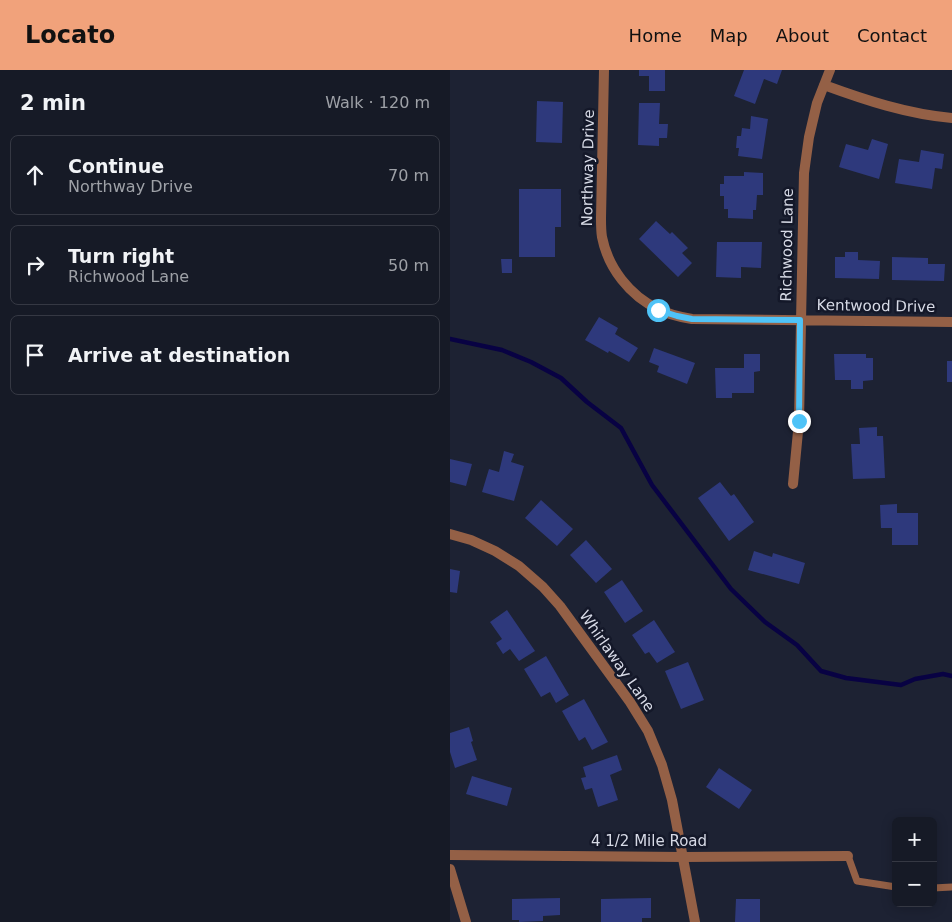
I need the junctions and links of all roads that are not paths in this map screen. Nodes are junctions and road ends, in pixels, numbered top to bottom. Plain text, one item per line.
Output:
1 (604, 70) edge
2 (830, 70) edge
3 (824, 84) junction
4 (952, 118) edge
5 (800, 320) junction
6 (952, 322) edge
7 (793, 484) dead end
8 (450, 534) edge
9 (450, 855) edge
10 (848, 856) joint
11 (683, 857) junction
12 (450, 869) edge
13 (892, 886) edge
14 (952, 887) edge
15 (937, 888) edge
16 (466, 922) edge
17 (695, 922) edge

1 - 5 street, Northway Drive
2 - 3 street, Richwood Lane
3 - 4 street
3 - 5 street, Richwood Lane
5 - 6 street, Kentwood Drive
5 - 7 street, Richwood Lane
8 - 11 street, Whirlaway Lane
9 - 11 street, 4 1/2 Mile Road
10 - 11 street, 4 1/2 Mile Road
10 - 13 lane
11 - 17 street, Whirlaway Lane
12 - 16 street
14 - 15 lane

